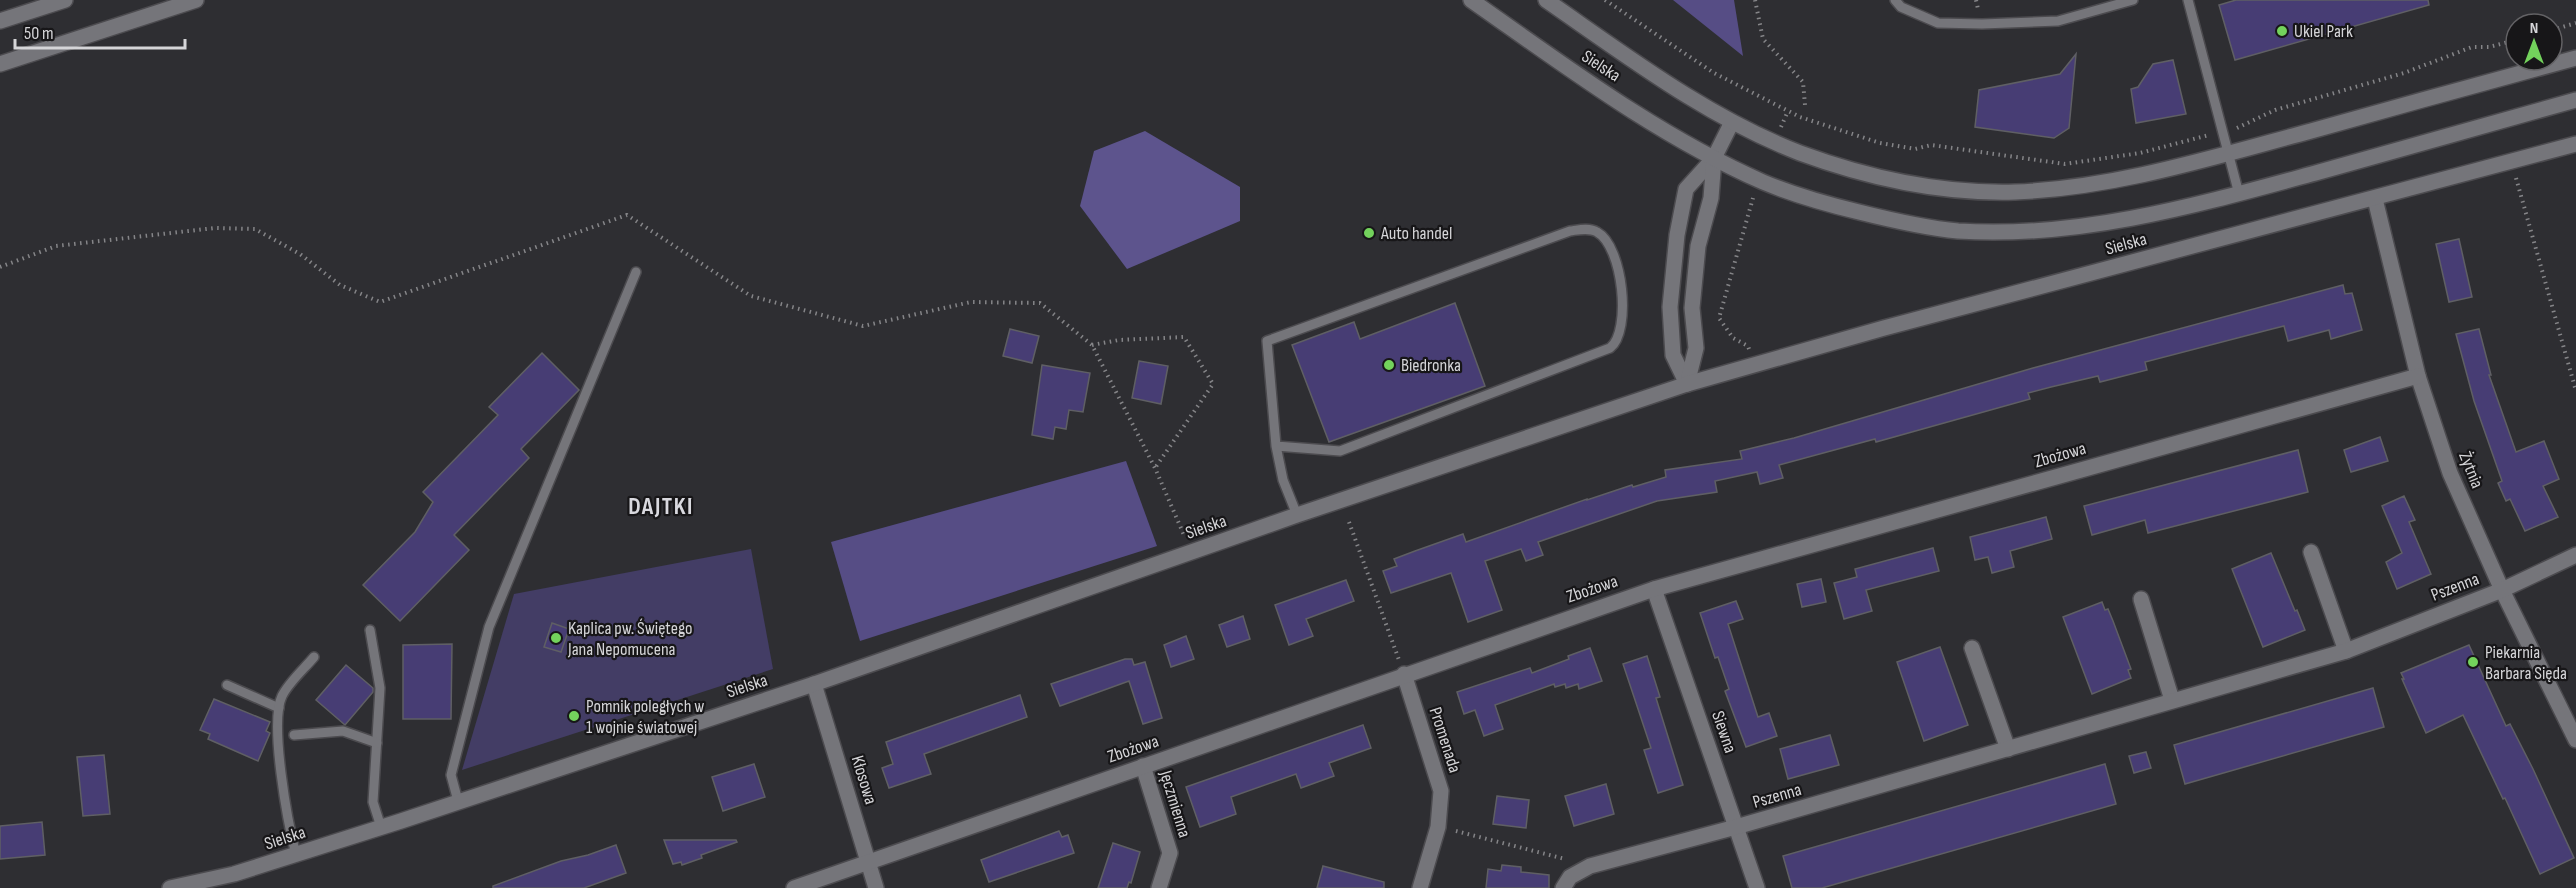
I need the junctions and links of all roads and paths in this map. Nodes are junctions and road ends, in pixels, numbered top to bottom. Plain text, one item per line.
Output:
1 (65, 0) edge
2 (196, 0) edge
3 (1471, 0) edge
4 (1546, 0) edge
5 (1605, 0) edge
6 (1755, 0) edge
7 (1895, 0) edge
8 (2133, 0) edge
9 (2188, 0) edge
10 (0, 21) edge
11 (2504, 43) edge
12 (2472, 47) dead end
13 (2576, 58) edge
14 (0, 64) edge
15 (2576, 100) edge
16 (1805, 105) dead end
17 (1732, 122) junction
18 (2576, 144) edge
19 (1931, 145) dead end
20 (2229, 153) junction
21 (1714, 158) junction
22 (2512, 162) junction
23 (2239, 194) junction
24 (2375, 199) junction
25 (1750, 205) dead end
26 (0, 267) edge
27 (636, 272) dead end
28 (1092, 345) junction
29 (1753, 365) junction
30 (2418, 376) junction
31 (1687, 384) junction
32 (2576, 391) edge
33 (1276, 446) junction
34 (1155, 468) junction
35 (1297, 515) junction
36 (1349, 522) dead end
37 (1192, 552) junction
38 (2311, 552) dead end
39 (2576, 555) edge
40 (1654, 589) junction
41 (2502, 590) junction
42 (2141, 599) dead end
43 (370, 630) dead end
44 (1972, 648) dead end
45 (2346, 651) junction
46 (314, 657) dead end
47 (1404, 674) junction
48 (814, 684) junction
49 (228, 685) dead end
50 (2172, 700) junction
51 (279, 708) junction
52 (294, 735) dead end
53 (2576, 740) edge
54 (376, 743) junction
55 (2008, 749) junction
56 (1143, 766) junction
57 (458, 801) junction
58 (381, 827) junction
59 (1438, 827) junction
60 (1737, 827) junction
61 (296, 855) junction
62 (869, 861) junction
63 (1590, 866) junction
64 (170, 888) edge
65 (794, 888) edge
66 (876, 888) edge
67 (1159, 888) edge
68 (1420, 888) edge
69 (1563, 888) edge
70 (1757, 888) edge

1 - 10 street
2 - 14 street
3 - 21 street, Sielska
4 - 17 street, Sielska
5 - 19 path
6 - 16 path
7 - 8 lane
9 - 20 lane
11 - 12 path
13 - 20 street, Sielska
15 - 23 street, Sielska
17 - 20 street, Sielska
17 - 21 street
18 - 22 street, Sielska
20 - 23 lane
21 - 23 street, Sielska
21 - 31 street
21 - 31 street
22 - 24 street, Sielska
22 - 32 path
24 - 29 street, Sielska
24 - 30 street, Żytnia
25 - 29 path
26 - 28 path
27 - 57 lane
28 - 34 path
28 - 34 path
29 - 31 street, Sielska
30 - 40 street, Zbożowa
30 - 41 street, Żytnia
31 - 35 street, Sielska
33 - 33 lane
33 - 35 lane
34 - 37 path
35 - 37 street, Sielska
36 - 47 path
37 - 48 street, Sielska
38 - 45 street
39 - 41 street, Pszenna
40 - 47 street, Zbożowa
40 - 60 street, Siewna
41 - 45 street, Pszenna
41 - 53 street, Żytnia
42 - 50 street
43 - 54 lane
44 - 55 street
45 - 50 street, Pszenna
46 - 51 lane
47 - 56 street, Zbożowa
47 - 59 street, Promenada
48 - 57 street, Sielska
48 - 62 street, Kłosowa
49 - 51 lane
50 - 55 street, Pszenna
51 - 61 lane
52 - 54 lane
54 - 58 lane
55 - 60 street, Pszenna
56 - 62 street, Zbożowa
56 - 67 street, Jęczmienna
57 - 58 street, Sielska
58 - 61 street, Sielska
59 - 63 path
59 - 68 street, Promenada
60 - 63 street, Pszenna
60 - 70 street, Siewna
61 - 64 street, Sielska
62 - 65 street, Zbożowa
62 - 66 street, Kłosowa
63 - 69 street, Pszenna

